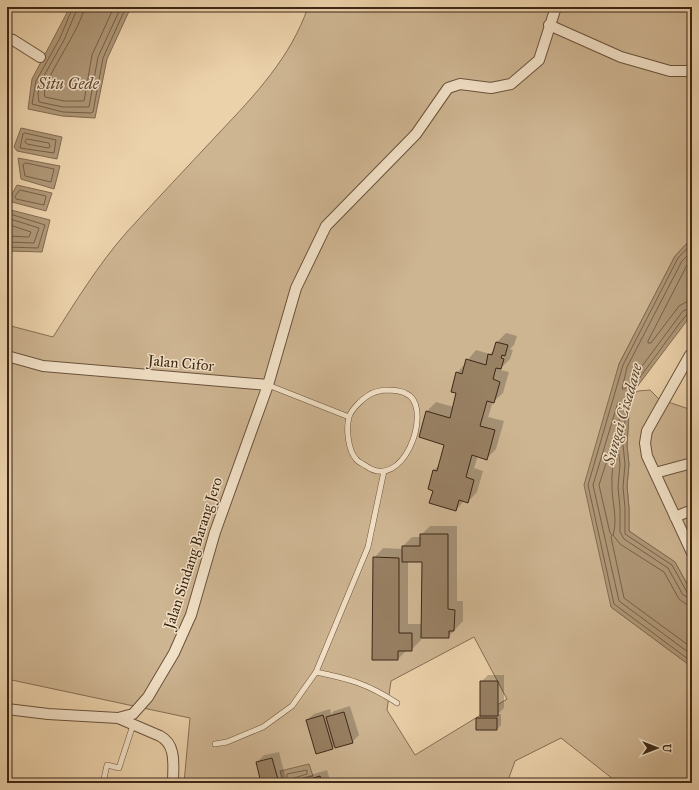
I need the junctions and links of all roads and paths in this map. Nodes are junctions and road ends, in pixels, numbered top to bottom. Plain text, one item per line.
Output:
1 (556, 7) edge
2 (549, 25) junction
3 (7, 39) edge
4 (40, 56) dead end
5 (692, 71) edge
6 (691, 354) edge
7 (7, 356) edge
8 (268, 385) junction
9 (349, 417) junction
10 (692, 464) edge
11 (384, 471) junction
12 (655, 473) junction
13 (692, 510) edge
14 (675, 516) junction
15 (692, 553) edge
16 (316, 672) junction
17 (397, 703) dead end
18 (7, 709) edge
19 (126, 720) junction
20 (215, 744) dead end
21 (103, 783) edge
22 (173, 783) edge

1 - 2 street, Jalan Sindang Barang Jero
2 - 5 street
2 - 8 street, Jalan Sindang Barang Jero
3 - 4 street
6 - 12 street
7 - 8 street, Jalan Cifor
8 - 9 lane, Jalan Cifor
8 - 19 street, Jalan Sindang Barang Jero
9 - 11 lane
9 - 11 lane
10 - 12 street
11 - 16 lane
12 - 14 street
13 - 14 street
14 - 15 street
16 - 17 lane
16 - 20 lane
18 - 19 street
19 - 21 lane
19 - 22 street

